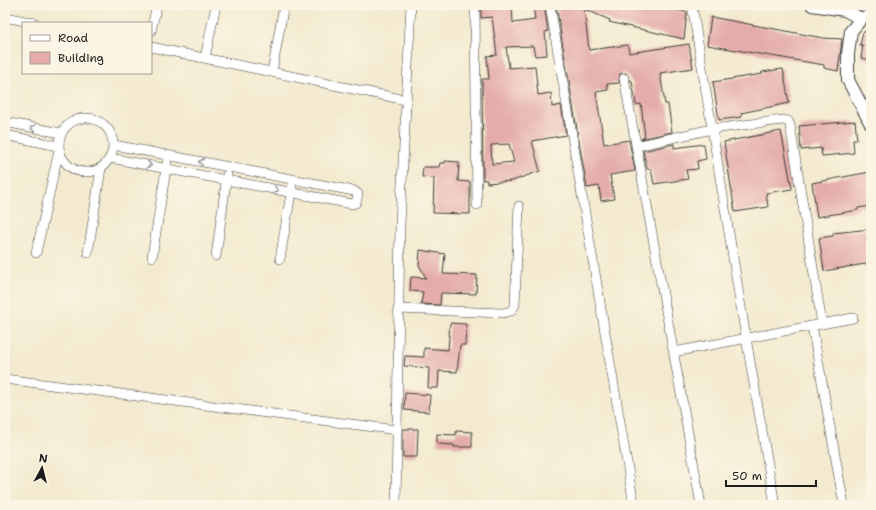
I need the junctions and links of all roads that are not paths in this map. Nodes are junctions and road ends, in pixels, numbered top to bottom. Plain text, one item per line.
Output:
1 (157, 5) edge
2 (216, 5) edge
3 (284, 5) edge
4 (411, 5) edge
5 (475, 5) edge
6 (550, 5) edge
7 (692, 5) edge
8 (812, 5) edge
9 (866, 16) edge
10 (5, 17) edge
11 (30, 22) edge
12 (152, 27) edge
13 (152, 47) edge
14 (205, 58) junction
15 (272, 72) junction
16 (624, 78) dead end
17 (406, 100) junction
18 (5, 122) edge
19 (871, 124) edge
20 (712, 130) junction
21 (61, 133) junction
22 (5, 135) edge
23 (114, 145) junction
24 (636, 146) junction
25 (59, 148) junction
26 (168, 155) junction
27 (110, 158) junction
28 (228, 167) junction
29 (101, 168) junction
30 (166, 168) junction
31 (226, 180) junction
32 (293, 180) junction
33 (324, 186) junction
34 (291, 192) junction
35 (322, 198) junction
36 (477, 205) dead end
37 (519, 206) dead end
38 (88, 252) dead end
39 (36, 253) dead end
40 (216, 256) dead end
41 (152, 257) dead end
42 (280, 259) dead end
43 (398, 309) junction
44 (854, 318) dead end
45 (822, 324) junction
46 (812, 326) junction
47 (746, 338) junction
48 (674, 352) junction
49 (5, 379) edge
50 (397, 430) junction
51 (396, 505) edge
52 (634, 505) edge
53 (701, 505) edge
54 (776, 505) edge
55 (844, 505) edge

1 - 12 street
2 - 14 street
3 - 15 street
4 - 17 street
5 - 36 street
6 - 52 street
7 - 20 street
8 - 9 street
9 - 19 street
10 - 11 street
13 - 14 street
14 - 15 street
15 - 17 street
16 - 24 street
17 - 43 street
21 -> 18 street
20 - 24 street
20 - 45 street
20 - 47 street
21 - 23 street
21 - 25 street
22 - 25 street
23 - 26 street
23 - 27 street
24 - 48 street
25 - 29 street
25 - 39 street
28 -> 26 street
26 - 30 street
27 - 29 street
27 -> 30 street
28 - 31 street
28 - 32 street
29 - 38 street
30 - 31 street
30 - 41 street
31 -> 34 street
31 - 40 street
32 - 33 street
32 - 34 street
33 - 35 street
33 - 35 street
34 - 35 street
34 - 42 street
37 - 43 street
43 - 50 street
44 - 45 street
45 - 46 street
46 - 47 street
46 - 55 street
47 - 48 street
47 - 54 street
48 - 53 street
49 - 50 street
50 - 51 street

